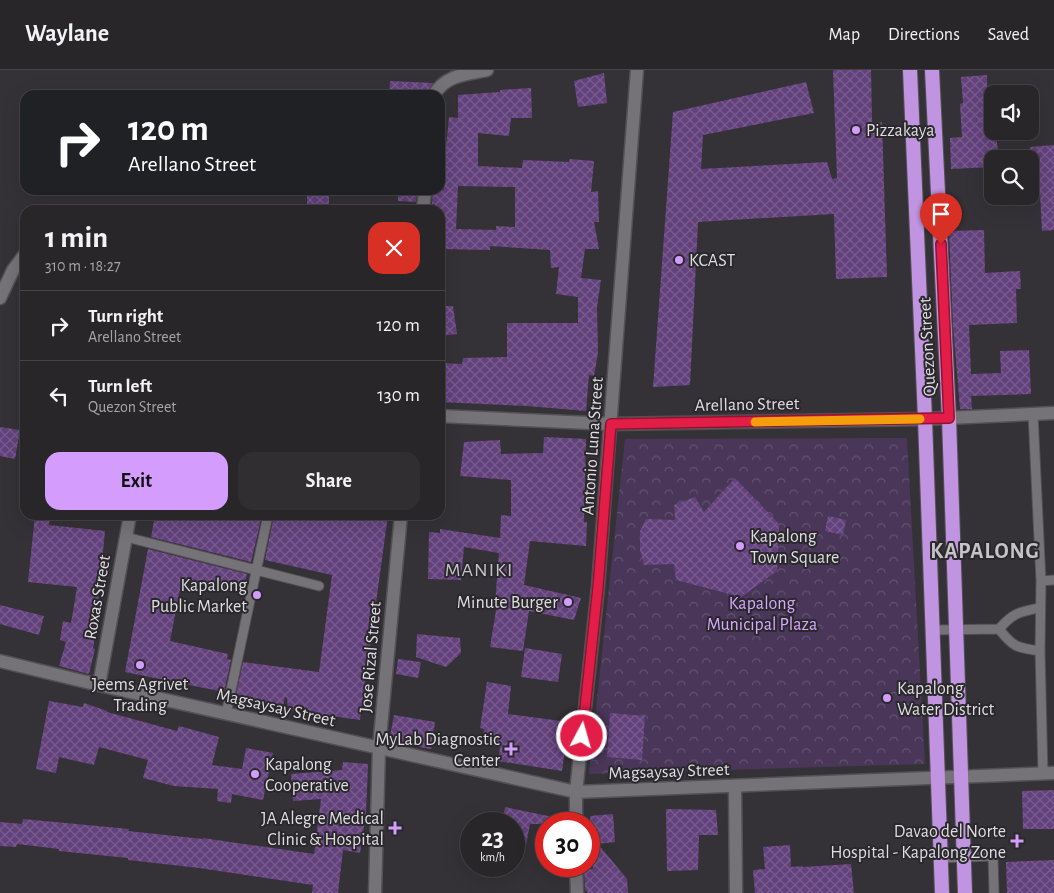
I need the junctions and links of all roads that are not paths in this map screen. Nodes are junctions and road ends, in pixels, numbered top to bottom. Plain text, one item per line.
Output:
1 (487, 70) edge
2 (637, 70) edge
3 (910, 70) edge
4 (932, 70) edge
5 (438, 90) edge
6 (20, 261) edge
7 (0, 298) edge
8 (1054, 413) edge
9 (1033, 414) junction
10 (445, 416) edge
11 (949, 418) junction
12 (926, 419) junction
13 (611, 424) junction
14 (129, 520) edge
15 (267, 520) edge
16 (401, 520) edge
17 (126, 537) junction
18 (257, 570) junction
19 (1054, 580) edge
20 (1041, 581) junction
21 (319, 586) dead end
22 (1039, 608) junction
23 (999, 629) junction
24 (932, 630) junction
25 (956, 630) junction
26 (1040, 651) junction
27 (0, 661) edge
28 (99, 685) junction
29 (226, 714) junction
30 (379, 748) junction
31 (1049, 774) edge
32 (961, 777) junction
33 (937, 778) junction
34 (735, 786) junction
35 (576, 792) junction
36 (576, 812) edge
37 (964, 857) junction
38 (940, 858) junction
39 (576, 877) edge
40 (375, 893) edge
41 (577, 893) edge
42 (736, 893) edge
43 (942, 893) edge
44 (965, 893) edge
45 (994, 893) edge

1 - 5 street
2 - 13 street, Antonio Luna Street
3 - 12 highway, Quezon Street
4 - 11 highway, Quezon Street
6 - 7 street
8 - 9 street, Arellano Street
9 - 11 street, Arellano Street
9 - 20 lane
10 - 13 street, Arellano Street
11 - 12 street, Arellano Street
11 - 25 highway, Quezon Street
12 - 13 street, Arellano Street
12 - 24 highway, Quezon Street
13 - 35 street, Antonio Luna Street
14 - 17 street, Roxas Street
15 - 18 lane
16 - 30 street, Jose Rizal Street
17 - 18 lane
17 - 28 street, Roxas Street
18 - 21 lane
18 - 29 lane
19 - 20 lane
20 - 22 lane
22 - 23 lane
22 - 26 lane
23 - 25 lane
23 - 26 lane
24 - 25 lane
24 - 33 highway, Quezon Street
25 - 32 highway, Quezon Street
26 - 31 lane
27 - 28 street, Magsaysay Street
28 - 29 street, Magsaysay Street
29 - 30 street, Magsaysay Street
30 - 35 street, Magsaysay Street
30 - 40 street, Jose Rizal Street
31 - 32 street, Magsaysay Street
32 - 33 street, Magsaysay Street
32 - 37 highway, Quezon Street
33 - 34 street, Magsaysay Street
33 - 38 highway, Quezon Street
34 - 35 street, Magsaysay Street
34 - 42 street
35 - 36 street, Antonio Luna Street
37 - 38 lane
37 - 44 highway, Quezon Street
37 - 45 lane
38 - 43 highway, Quezon Street
39 - 41 street

